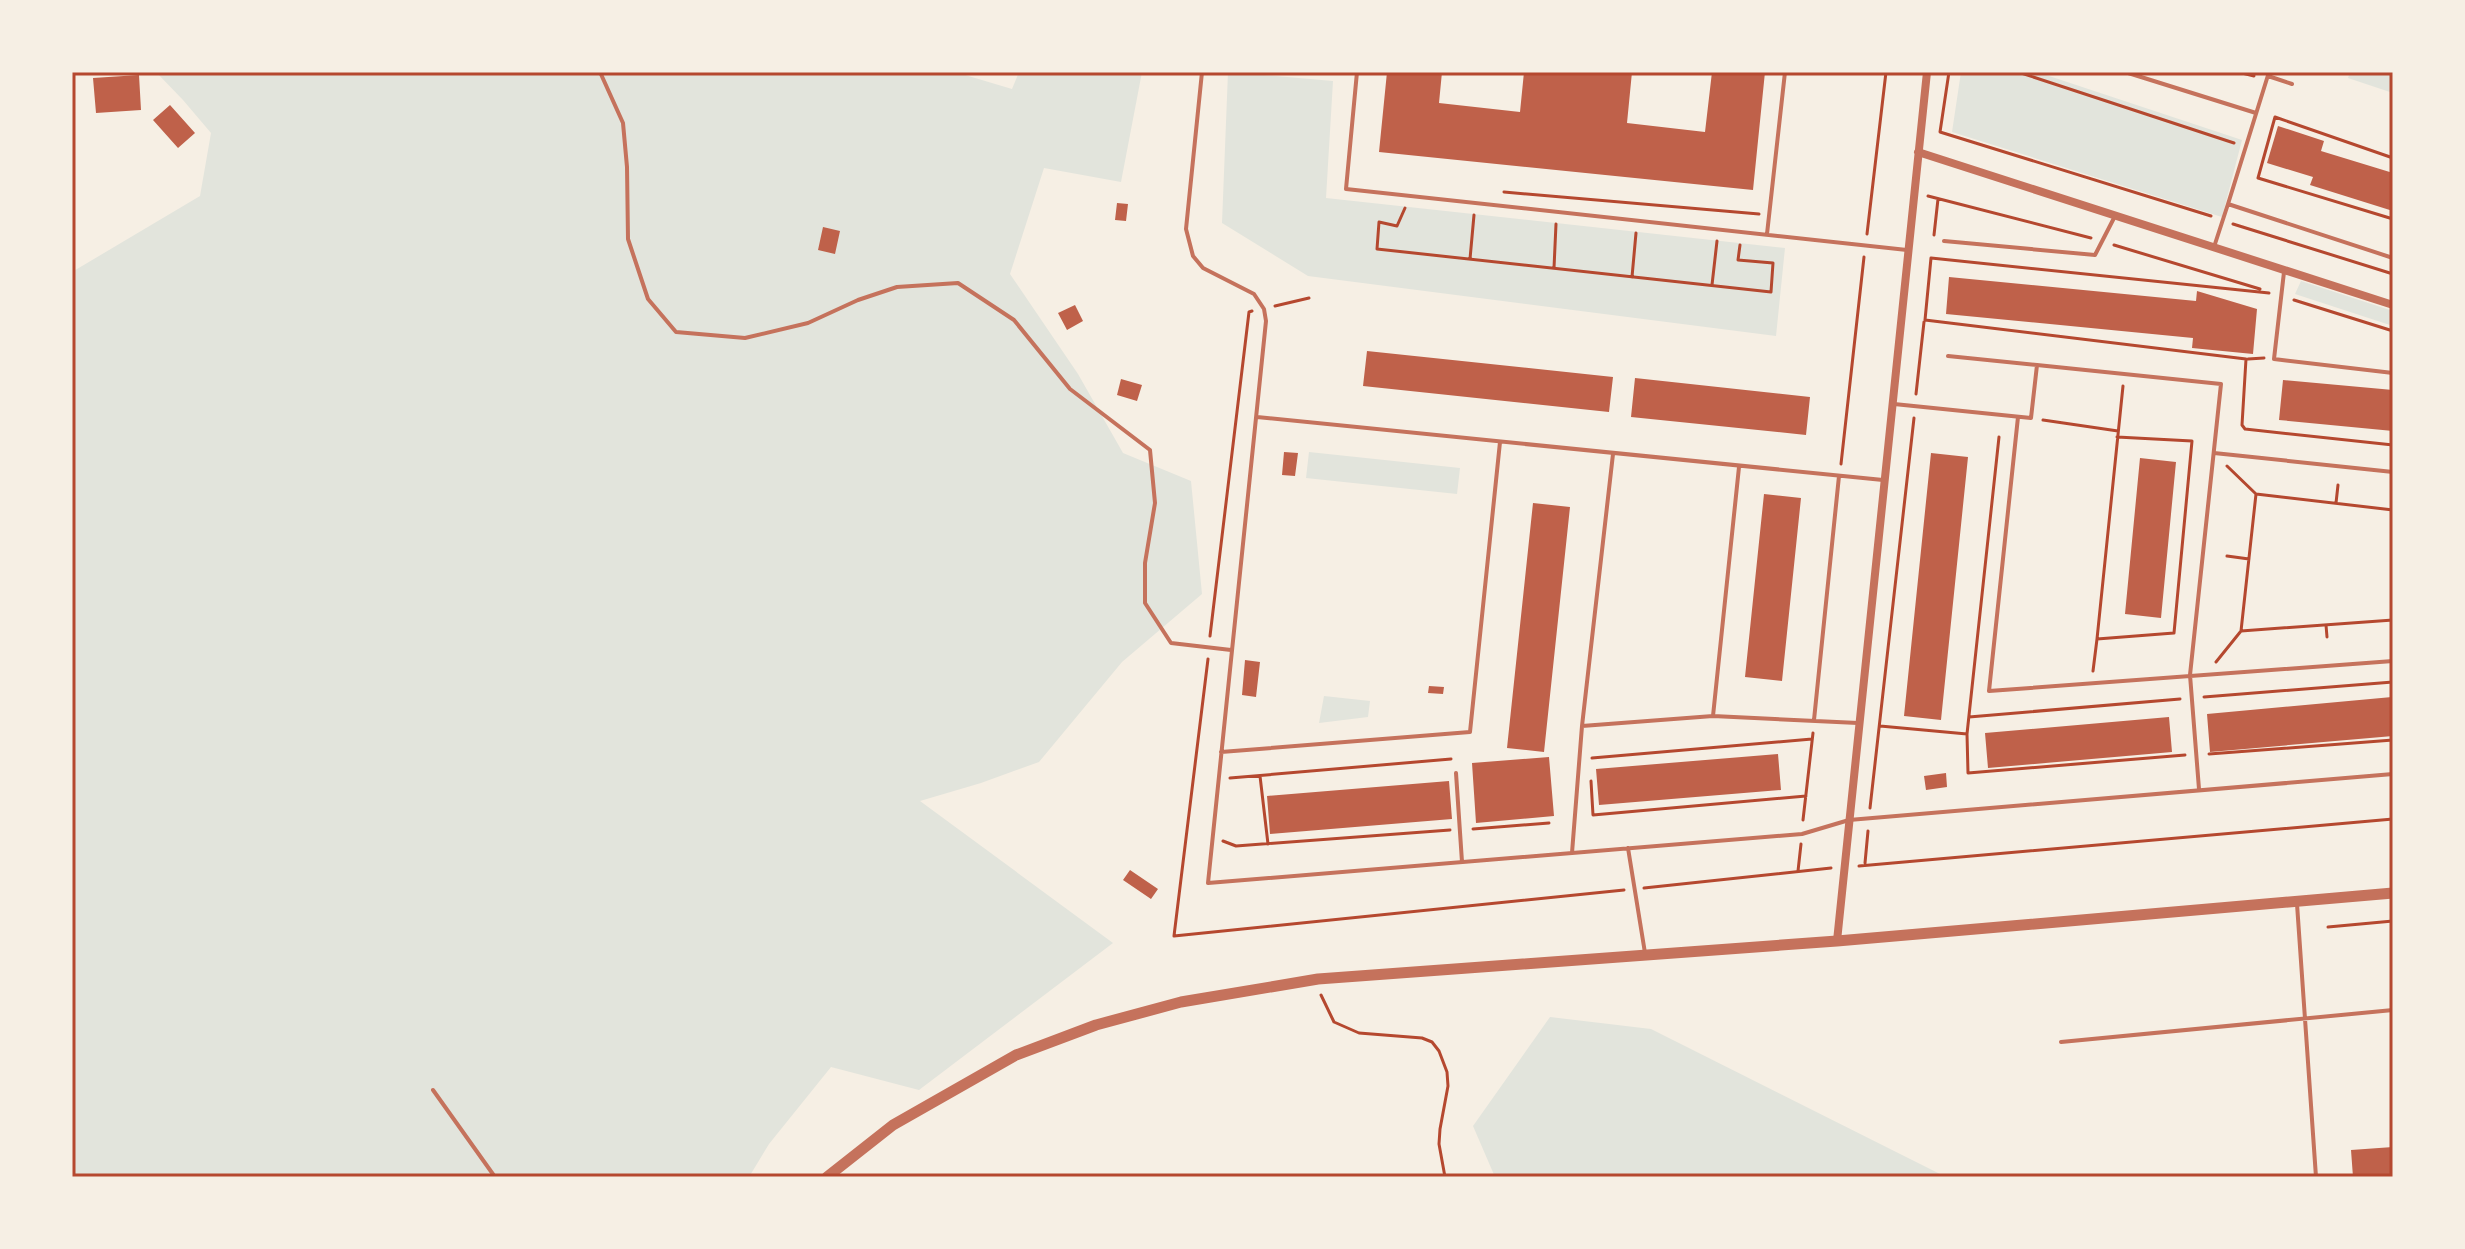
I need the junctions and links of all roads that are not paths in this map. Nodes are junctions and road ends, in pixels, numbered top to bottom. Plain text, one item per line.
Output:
1 (600, 72) edge
2 (1202, 72) edge
3 (1357, 72) edge
4 (1785, 72) edge
5 (1927, 72) edge
6 (2125, 72) edge
7 (2268, 74) edge
8 (2292, 84) dead end
9 (2256, 113) junction
10 (1918, 152) junction
11 (2228, 204) junction
12 (2115, 215) junction
13 (1767, 234) junction
14 (1944, 241) dead end
15 (2214, 247) junction
16 (1907, 250) junction
17 (2393, 258) edge
18 (2284, 270) junction
19 (2393, 305) edge
20 (1948, 356) dead end
21 (2037, 365) junction
22 (2393, 373) edge
23 (1891, 404) junction
24 (1256, 417) junction
25 (2018, 417) junction
26 (1500, 442) junction
27 (2214, 453) junction
28 (1613, 454) junction
29 (1739, 467) junction
30 (2393, 472) edge
31 (1839, 476) junction
32 (1883, 480) junction
33 (1232, 650) junction
34 (2393, 661) edge
35 (2190, 675) junction
36 (1713, 716) junction
37 (1814, 721) junction
38 (1858, 723) junction
39 (1582, 726) junction
40 (1221, 752) junction
41 (1456, 773) dead end
42 (2393, 774) edge
43 (2199, 789) junction
44 (1849, 820) junction
45 (1628, 848) junction
46 (1572, 853) junction
47 (1462, 862) junction
48 (2393, 893) edge
49 (2297, 901) junction
50 (1837, 941) junction
51 (1646, 955) junction
52 (2393, 1010) edge
53 (2305, 1018) junction
54 (2061, 1042) dead end
55 (433, 1090) dead end
56 (495, 1177) edge
57 (827, 1177) edge
58 (2316, 1177) edge

1 - 33 lane
2 - 24 lane
3 - 13 lane
4 - 13 lane
5 - 10 street
6 - 9 lane
7 - 8 lane
7 - 9 lane
9 - 11 lane
10 - 12 street
10 - 16 street
11 - 15 lane
11 - 17 lane
12 - 14 lane
12 - 15 street
13 - 16 lane
15 - 18 street
16 - 23 street
18 - 19 street
18 - 22 lane
20 - 21 lane
21 - 25 lane
21 - 27 lane
23 - 25 lane
23 - 32 street
24 - 26 lane
24 - 33 lane
25 - 35 lane
26 - 28 lane
26 - 40 lane
27 - 30 lane
27 - 35 lane
28 - 29 lane
28 - 39 lane
29 - 31 lane
29 - 36 lane
31 - 32 lane
31 - 37 lane
32 - 38 street
33 - 40 lane
34 - 35 lane
35 - 43 lane
36 - 37 lane
36 - 39 lane
37 - 38 lane
38 - 44 street
39 - 46 lane
40 - 47 lane
41 - 47 lane
42 - 43 lane
43 - 44 lane
44 - 45 lane
44 - 50 street
45 - 46 lane
45 - 51 lane
46 - 47 lane
48 - 49 street
49 - 50 street
49 - 53 lane
50 - 51 street
51 - 57 street
52 - 53 lane
53 - 54 lane
53 - 58 lane
55 - 56 lane

